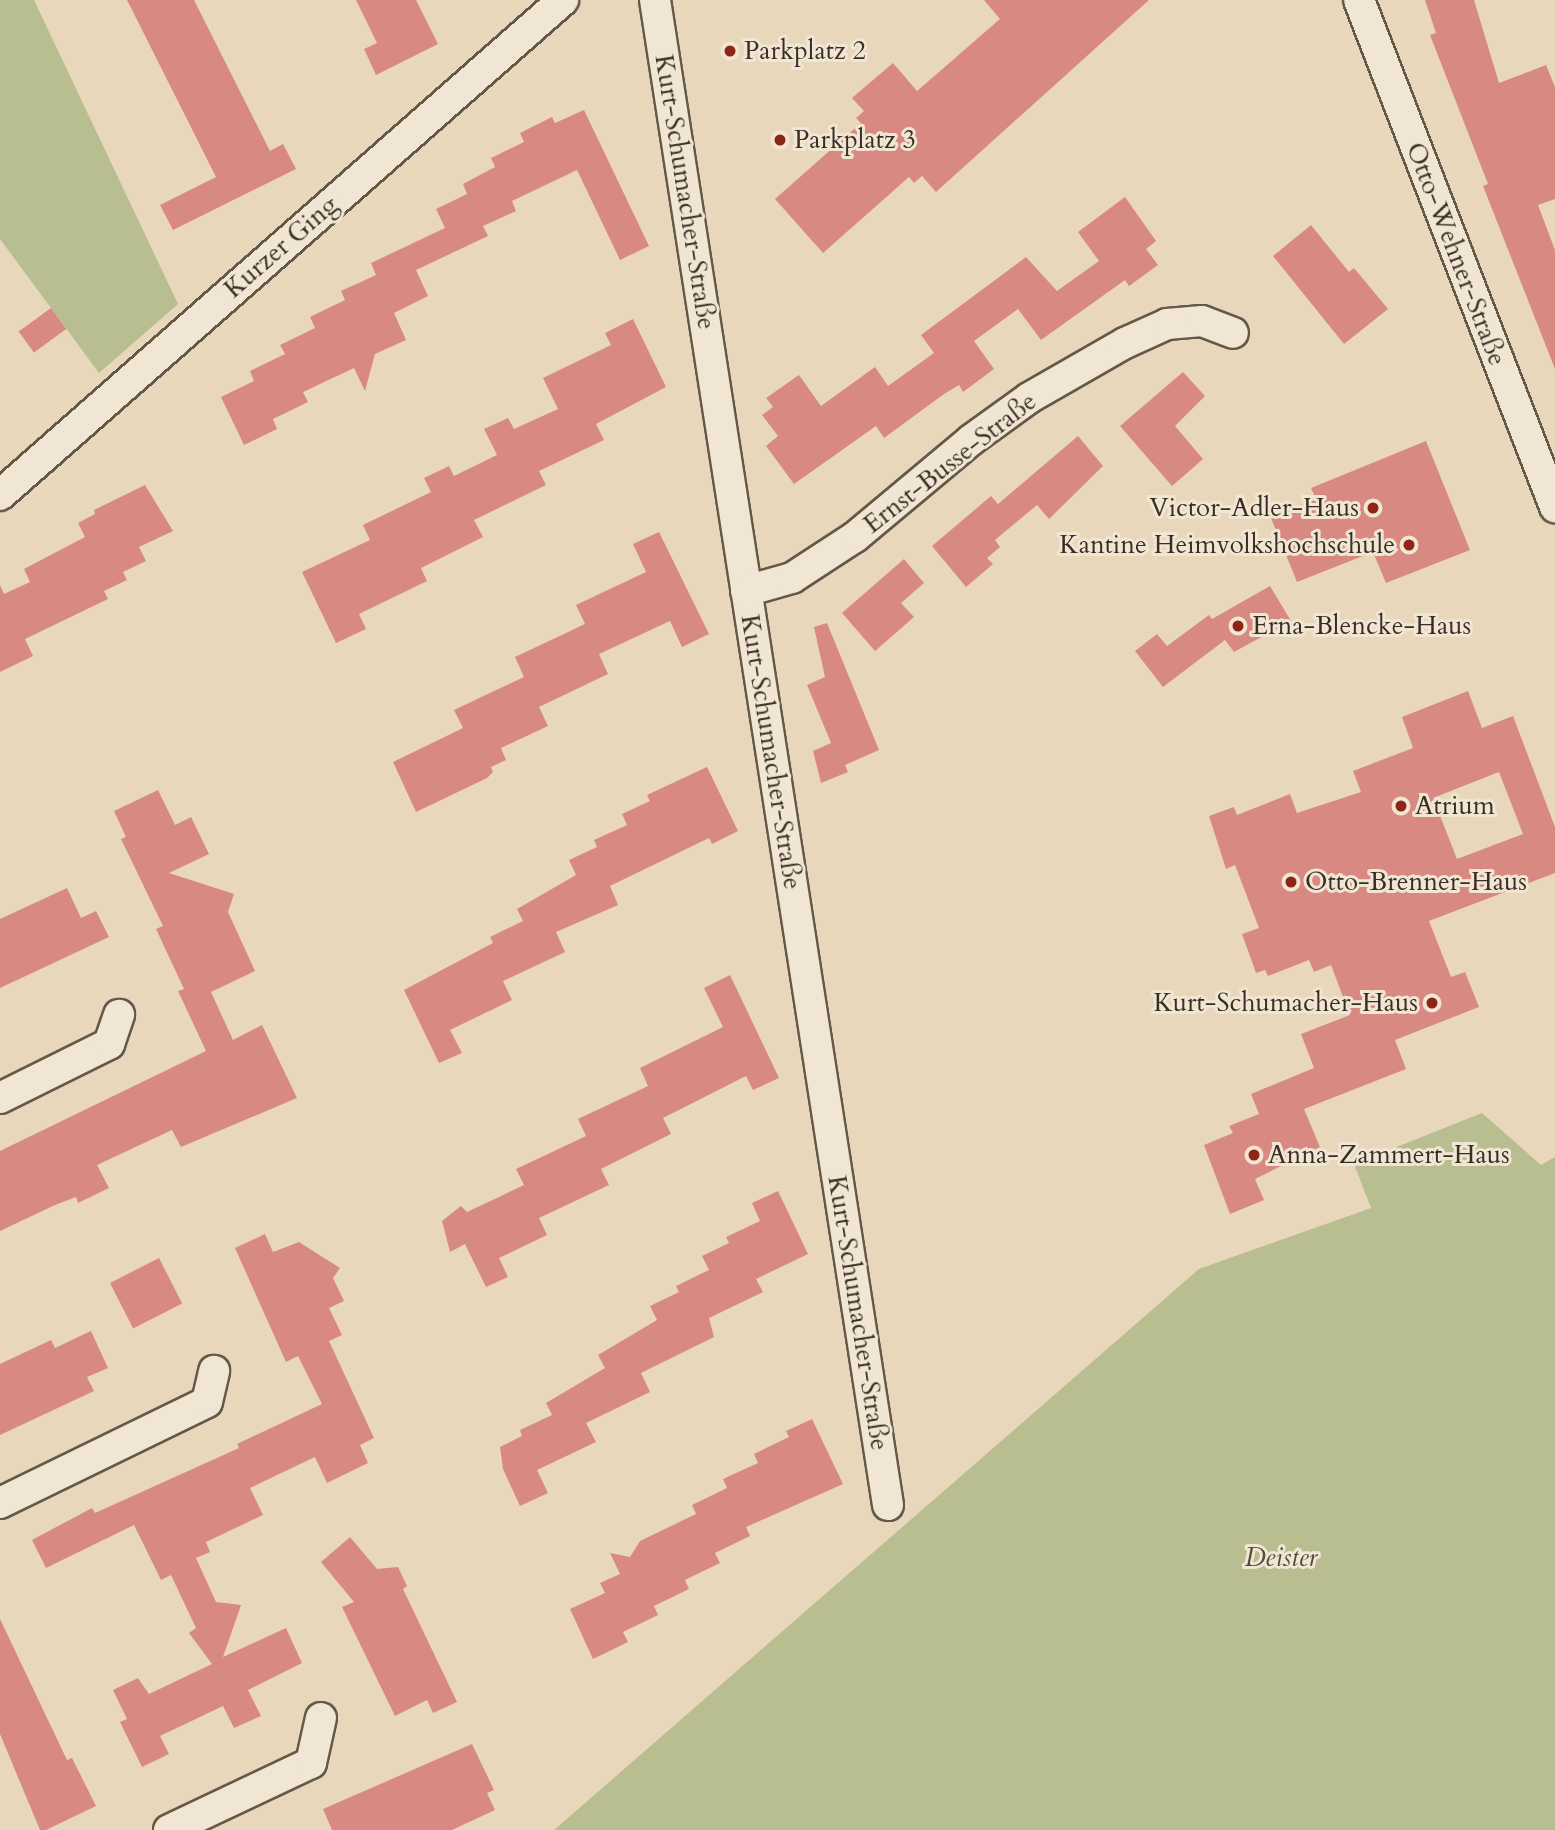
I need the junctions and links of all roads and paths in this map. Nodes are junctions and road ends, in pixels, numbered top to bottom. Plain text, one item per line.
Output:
1 (563, 0) edge
2 (655, 0) edge
3 (1359, 0) edge
4 (1233, 333) dead end
5 (1549, 476) edge
6 (0, 495) edge
7 (1555, 507) edge
8 (746, 591) junction
9 (119, 1015) dead end
10 (0, 1098) edge
11 (214, 1371) dead end
12 (0, 1503) edge
13 (888, 1505) dead end
14 (321, 1718) dead end
15 (169, 1830) edge

1 - 6 street, Kurzer Ging
2 - 8 street, Kurt-Schumacher-Straße
3 - 5 street, Otto-Wehner-Straße
4 - 8 street, Ernst-Busse-Straße
5 - 7 street, Otto-Wehner-Straße
8 - 13 street, Kurt-Schumacher-Straße
9 - 10 street
11 - 12 street
14 - 15 street

